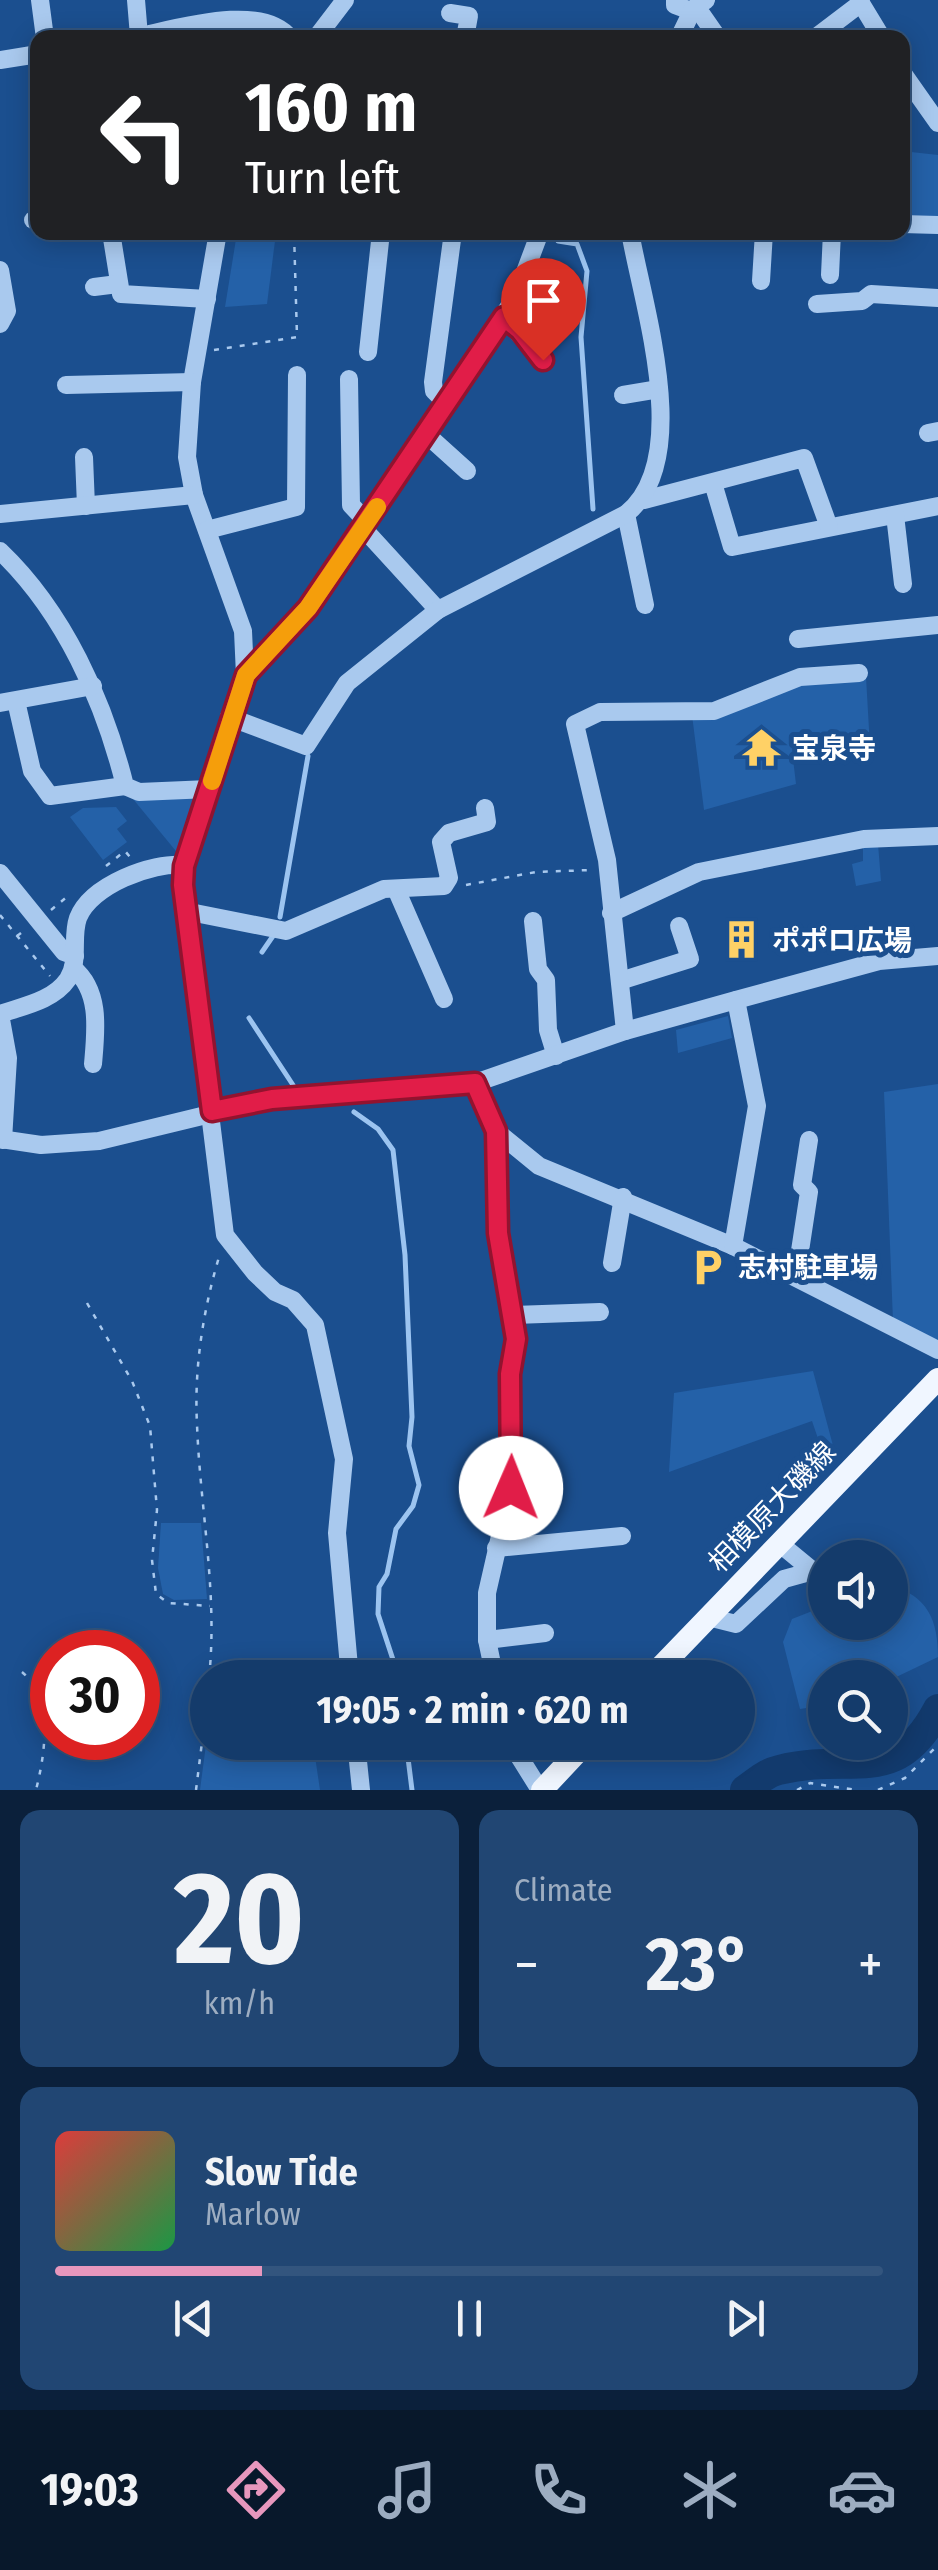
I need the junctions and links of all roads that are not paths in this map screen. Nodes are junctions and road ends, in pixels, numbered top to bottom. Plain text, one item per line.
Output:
1 (40, 0) edge
2 (136, 0) edge
3 (345, 0) edge
4 (675, 0) edge
5 (860, 2) edge
6 (699, 4) edge
7 (467, 16) dead end
8 (45, 30) edge
9 (135, 30) edge
10 (176, 30) edge
11 (284, 30) edge
12 (322, 30) edge
13 (466, 30) edge
14 (684, 30) edge
15 (714, 30) edge
16 (822, 30) edge
17 (877, 30) edge
18 (30, 55) edge
19 (0, 60) edge
20 (910, 83) edge
21 (938, 123) edge
22 (910, 224) edge
23 (938, 225) edge
24 (111, 240) edge
25 (217, 240) edge
26 (380, 240) edge
27 (452, 240) edge
28 (537, 240) edge
29 (631, 240) edge
30 (763, 240) edge
31 (832, 240) edge
32 (0, 270) edge
33 (830, 274) dead end
34 (760, 281) dead end
35 (118, 284) junction
36 (94, 287) dead end
37 (207, 299) junction
38 (817, 304) dead end
39 (929, 304) edge
40 (504, 317) junction
41 (0, 324) edge
42 (368, 352) dead end
43 (543, 360) dead end
44 (297, 376) dead end
45 (350, 379) dead end
46 (192, 382) junction
47 (66, 385) dead end
48 (659, 390) junction
49 (623, 395) dead end
50 (446, 403) junction
51 (426, 434) junction
52 (84, 456) dead end
53 (467, 470) dead end
54 (713, 483) junction
55 (194, 494) junction
56 (644, 500) junction
57 (86, 506) junction
58 (938, 506) edge
59 (0, 514) edge
60 (626, 514) junction
61 (895, 515) junction
62 (364, 525) junction
63 (829, 527) junction
64 (207, 530) junction
65 (0, 550) edge
66 (904, 584) dead end
67 (645, 605) dead end
68 (438, 610) junction
69 (938, 625) edge
70 (798, 639) dead end
71 (858, 672) dead end
72 (246, 675) junction
73 (92, 686) junction
74 (8, 702) edge
75 (229, 717) junction
76 (124, 786) junction
77 (209, 789) junction
78 (488, 823) dead end
79 (938, 836) edge
80 (184, 866) junction
81 (0, 873) edge
82 (396, 889) junction
83 (185, 910) junction
84 (612, 913) junction
85 (533, 921) dead end
86 (679, 926) dead end
87 (938, 956) edge
88 (74, 962) junction
89 (620, 981) junction
90 (444, 999) dead end
91 (736, 1000) junction
92 (625, 1031) junction
93 (556, 1056) junction
94 (92, 1064) dead end
95 (475, 1083) junction
96 (212, 1111) junction
97 (496, 1131) junction
98 (1, 1140) edge
99 (809, 1140) dead end
100 (623, 1197) junction
101 (734, 1246) junction
102 (612, 1263) dead end
103 (796, 1278) junction
104 (600, 1312) dead end
105 (514, 1315) junction
106 (938, 1350) edge
107 (938, 1379) edge
108 (622, 1536) dead end
109 (779, 1542) junction
110 (496, 1548) junction
111 (708, 1618) junction
112 (545, 1633) dead end
113 (487, 1640) junction
114 (348, 1660) edge
115 (491, 1660) edge
116 (667, 1660) edge
117 (358, 1760) edge
118 (522, 1760) edge
119 (570, 1760) edge
120 (361, 1790) edge
121 (541, 1790) edge

1 - 8 street
2 - 9 street
3 - 12 street
4 - 6 street
5 - 16 street
5 - 17 street
6 - 14 street
6 - 15 street
7 - 13 street
10 - 11 street
18 - 19 street
20 - 21 street
22 - 23 street
24 - 35 street
25 - 37 street
26 - 42 street
27 - 50 street
28 - 40 street
29 - 48 street
30 - 34 street
31 - 33 street
32 - 41 street
35 - 36 street
35 - 37 street
37 - 46 street
38 - 39 street
40 - 43 street
40 - 50 street
44 - 64 street
45 - 62 street
46 - 47 street
46 - 55 street
48 - 49 street
48 - 56 street
50 - 51 street
51 - 53 street
51 - 62 street
52 - 57 street
54 - 56 street
54 - 63 street
54 - 63 street
55 - 57 street
55 - 64 street
56 - 60 street
57 - 59 street
58 - 61 street
60 - 67 street
60 - 68 street
61 - 63 street
61 - 66 street
62 - 68 street
62 - 72 street
64 - 72 street
65 - 73 street
68 - 75 street
69 - 70 street
71 - 84 street
72 - 75 street
73 - 74 street
73 - 76 street
74 - 76 street
75 - 77 street
76 - 77 street
77 - 80 street
78 - 82 street
79 - 84 street
80 - 83 street
80 - 88 street
81 - 88 street
82 - 83 street
82 - 90 street
83 - 96 street
84 - 89 street
85 - 93 street
86 - 89 street
87 - 91 street
88 - 94 street
88 - 98 street
89 - 92 street
91 - 92 street
91 - 101 street
92 - 93 street
93 - 95 street
95 - 96 street
95 - 97 street
96 - 98 street
96 - 114 street
97 - 100 street
97 - 105 street
99 - 103 street
100 - 101 street
100 - 102 street
101 - 103 street
103 - 106 street
104 - 105 street
105 - 110 street
107 - 109 main road, 相模原大磯線
108 - 110 street
109 - 111 main road, 相模原大磯線
109 - 111 street
110 - 113 street
111 - 116 main road, 相模原大磯線
112 - 113 street
113 - 115 street
117 - 120 street
118 - 121 street
119 - 121 main road

